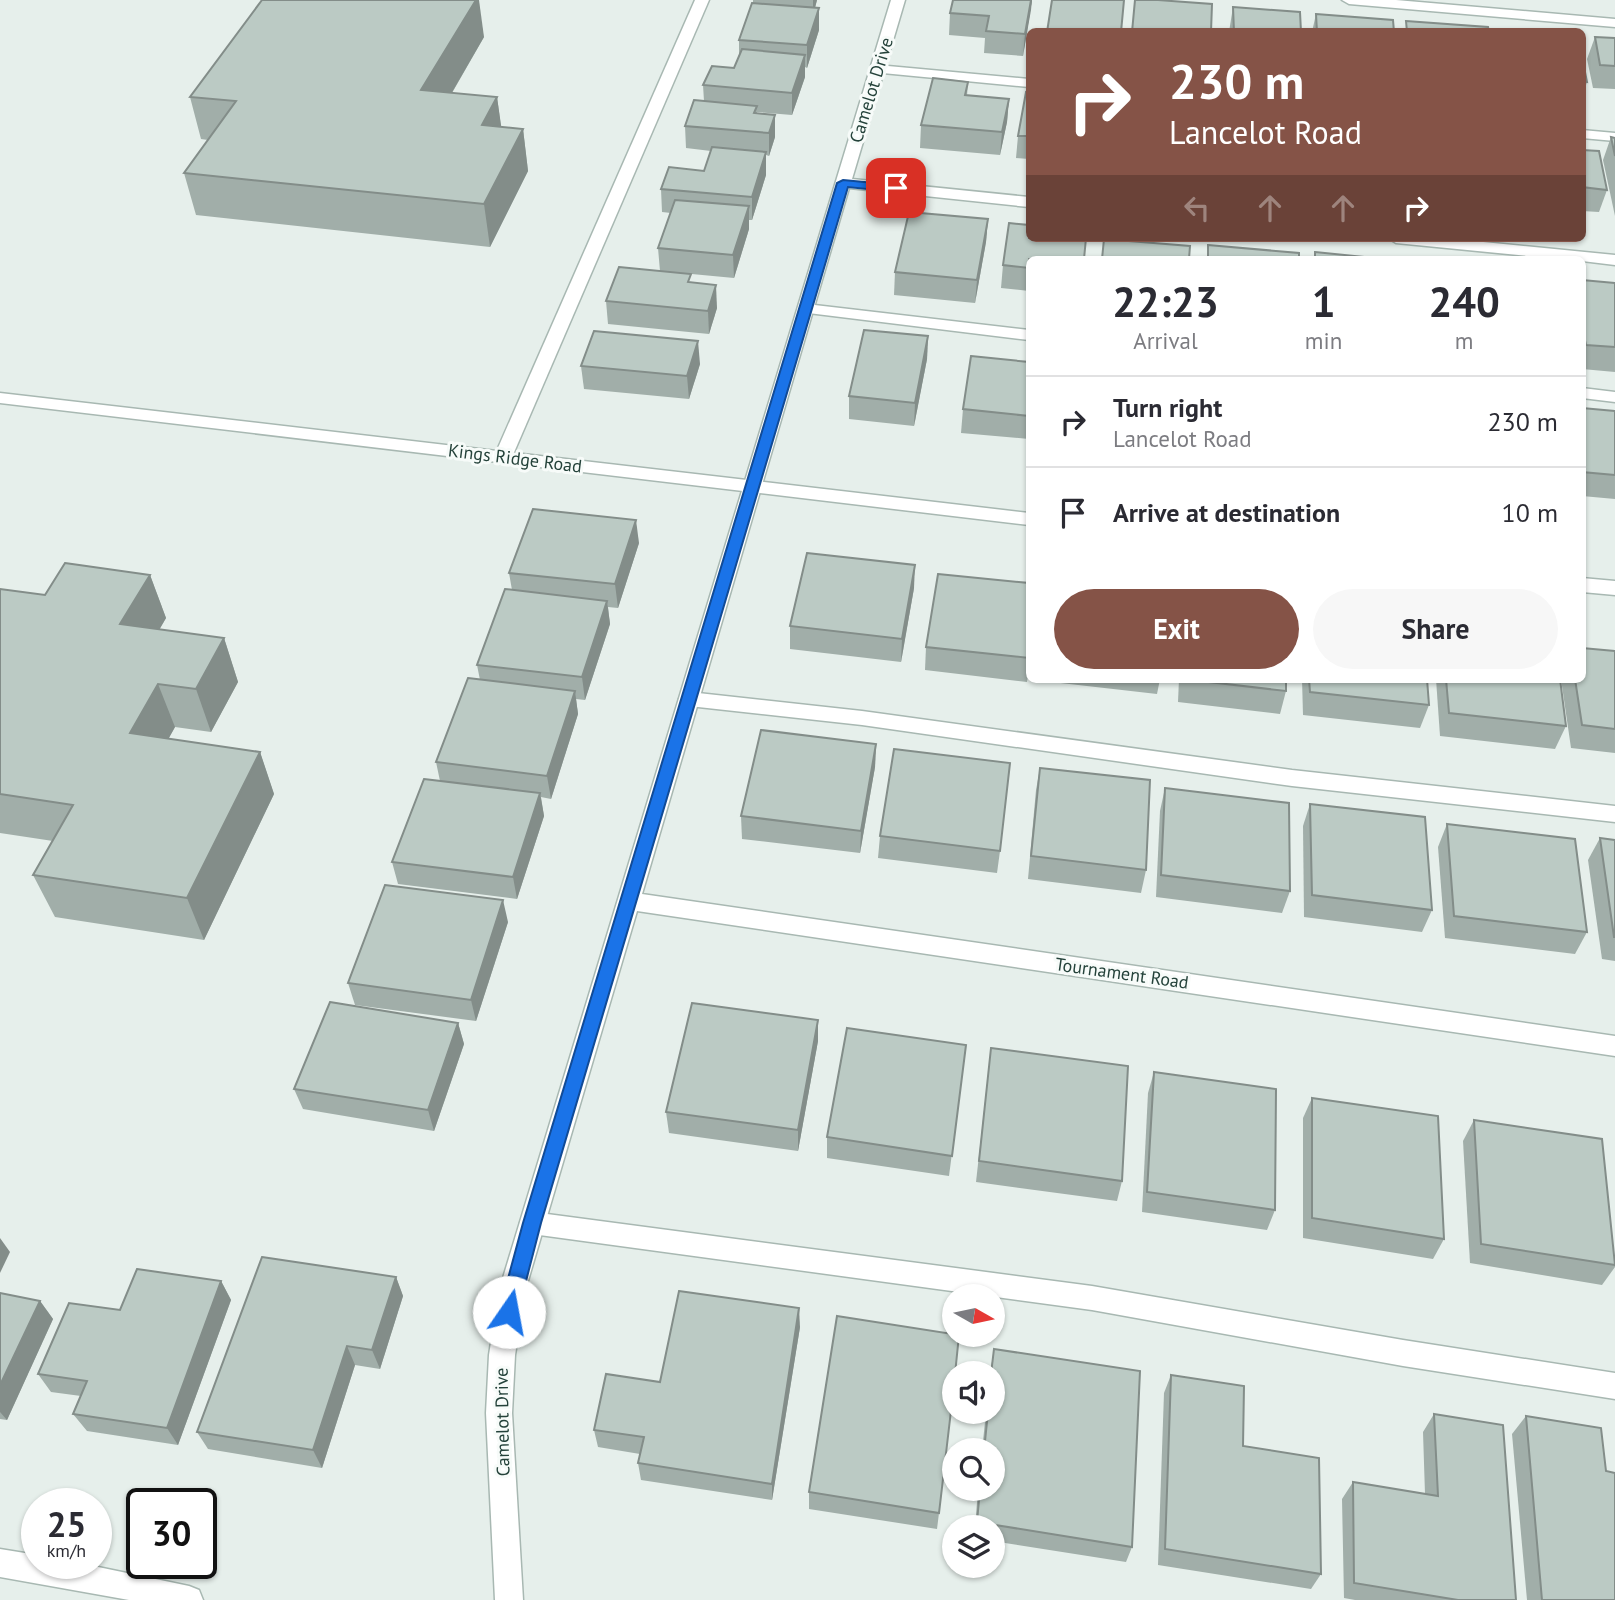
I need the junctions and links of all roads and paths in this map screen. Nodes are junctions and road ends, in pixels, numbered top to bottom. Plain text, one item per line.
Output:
1 (702, 0) edge
2 (898, 0) edge
3 (1349, 0) edge
4 (1615, 23) edge
5 (877, 69) junction
6 (1026, 83) edge
7 (1586, 134) edge
8 (1615, 137) edge
9 (843, 183) junction
10 (1026, 202) edge
11 (1436, 242) edge
12 (1575, 256) edge
13 (1586, 257) edge
14 (1615, 260) edge
15 (806, 309) junction
16 (1026, 335) edge
17 (1586, 393) edge
18 (1615, 397) edge
19 (0, 398) edge
20 (503, 457) junction
21 (752, 486) junction
22 (1026, 519) edge
23 (1586, 585) edge
24 (1615, 589) edge
25 (689, 699) junction
26 (1615, 814) edge
27 (628, 901) junction
28 (1615, 1046) edge
29 (532, 1223) junction
30 (1615, 1386) edge
31 (0, 1563) edge
32 (128, 1593) edge
33 (189, 1600) edge
34 (509, 1600) edge

1 - 20 street
2 - 5 street, Camelot Drive
3 - 4 street
5 - 6 street
5 - 9 street, Camelot Drive
7 - 8 street
9 - 10 street
9 - 15 street, Camelot Drive
11 - 12 street
13 - 14 street
15 - 16 street
15 - 21 street, Camelot Drive
17 - 18 street
19 - 20 street, Kings Ridge Road
20 - 21 street, Kings Ridge Road
21 - 22 street, Kings Ridge Road
21 - 25 street, Camelot Drive
23 - 24 street
25 - 26 street
25 - 27 street, Camelot Drive
27 - 28 street, Tournament Road
27 - 29 street, Camelot Drive
29 - 30 street
29 - 34 street, Camelot Drive
31 - 32 street
32 - 33 street

